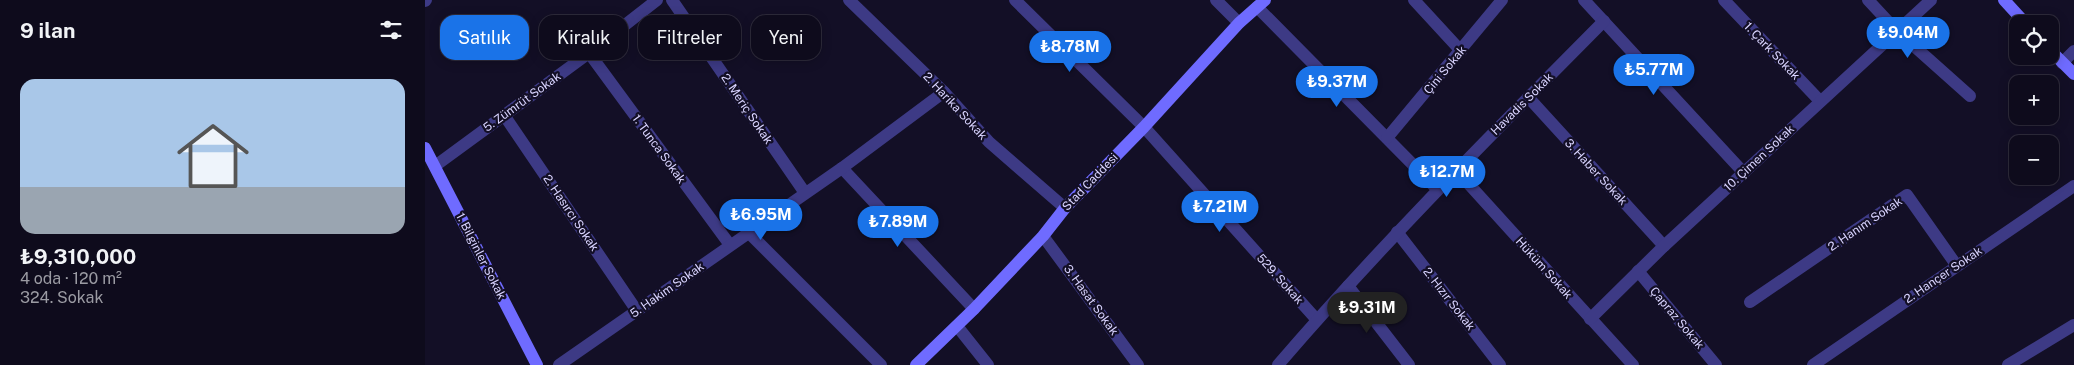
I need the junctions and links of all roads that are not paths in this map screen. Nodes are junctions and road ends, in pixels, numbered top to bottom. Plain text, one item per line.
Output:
1 (657, 0) edge
2 (672, 0) edge
3 (849, 0) edge
4 (1015, 0) edge
5 (1216, 0) edge
6 (1414, 0) edge
7 (1502, 0) edge
8 (1584, 0) edge
9 (1724, 0) edge
10 (1868, 0) edge
11 (1931, 0) edge
12 (2004, 0) edge
13 (1261, 3) edge
14 (2018, 15) edge
15 (1604, 21) junction
16 (628, 23) edge
17 (1239, 24) junction
18 (1897, 30) junction
19 (1461, 51) junction
20 (2074, 51) edge
21 (580, 60) edge
22 (594, 60) edge
23 (2059, 60) edge
24 (2062, 63) junction
25 (2074, 74) edge
26 (944, 92) junction
27 (1970, 96) dead end
28 (1528, 98) junction
29 (1821, 101) junction
30 (505, 116) junction
31 (1144, 127) junction
32 (1387, 138) junction
33 (425, 148) edge
34 (435, 166) junction
35 (842, 168) junction
36 (1456, 170) junction
37 (1744, 173) junction
38 (2074, 186) edge
39 (1437, 189) junction
40 (805, 193) junction
41 (1065, 208) junction
42 (748, 232) junction
43 (1397, 232) junction
44 (1043, 236) junction
45 (729, 245) junction
46 (1664, 246) junction
47 (1957, 266) junction
48 (1638, 271) junction
49 (1348, 286) junction
50 (1750, 302) dead end
51 (974, 309) junction
52 (637, 311) junction
53 (1590, 319) junction
54 (1317, 320) junction
55 (2074, 325) edge
56 (957, 326) junction
57 (532, 363) edge
58 (559, 365) edge
59 (881, 365) edge
60 (916, 365) edge
61 (988, 365) edge
62 (1138, 365) edge
63 (1279, 365) edge
64 (1409, 365) edge
65 (1500, 365) edge
66 (1633, 365) edge
67 (1716, 365) edge
68 (1813, 365) edge
69 (2008, 365) edge

1 - 16 street, 5. Zümrüt Sokak
2 - 40 street, 2. Meriç Sokak
3 - 26 street, 2. Harika Sokak
4 - 31 street, 529. Sokak
5 - 17 street
6 - 19 street
7 - 19 street, Çini Sokak
8 - 15 street
9 - 29 street, 1. Çark Sokak
10 - 18 street
11 - 18 street, 10. Çimen Sokak
12 - 14 street
13 - 17 street, Stad Caddesi
13 - 32 street
15 - 28 street, Havadis Sokak
15 - 37 street
17 - 31 street, Stad Caddesi
18 - 27 street
18 - 29 street, 10. Çimen Sokak
19 - 32 street, Çini Sokak
20 - 24 street
21 - 30 street, 5. Zümrüt Sokak
22 - 45 street, 1. Tunca Sokak
23 - 24 street
24 - 25 street
26 - 35 street, 5. Hakim Sokak
26 - 41 street, 2. Harika Sokak
28 - 36 street, Havadis Sokak
28 - 46 street, 3. Haber Sokak
29 - 37 street, 10. Çimen Sokak
30 - 34 street, 5. Zümrüt Sokak
30 - 52 street, 2. Hasırcı Sokak
31 - 41 street, Stad Caddesi
31 - 54 street, 529. Sokak
32 - 39 street
33 - 34 street, 1. Bilginler Sokak
34 - 57 street, 1. Bilginler Sokak
35 - 40 street, 5. Hakim Sokak
35 - 51 street
36 - 39 street, Havadis Sokak
36 - 53 street, Hüküm Sokak
37 - 46 street, 10. Çimen Sokak
38 - 47 street, 2. Hançer Sokak
39 - 43 street, Havadis Sokak
40 - 42 street, 5. Hakim Sokak
41 - 44 street, Stad Caddesi
42 - 45 street, 5. Hakim Sokak
42 - 59 street
43 - 49 street, Havadis Sokak
43 - 65 street, 2. Hızır Sokak
44 - 51 street, Stad Caddesi
44 - 62 street, 3. Hasat Sokak
45 - 52 street, 5. Hakim Sokak
46 - 48 street, 10. Çimen Sokak
47 - 50 street, 2. Hanım Sokak
47 - 68 street, 2. Hançer Sokak
48 - 53 street, 10. Çimen Sokak
48 - 67 street, Çapraz Sokak
49 - 54 street, Havadis Sokak
49 - 64 street
51 - 56 street, Stad Caddesi
52 - 58 street, 5. Hakim Sokak
53 - 66 street, Hüküm Sokak
54 - 63 street, Havadis Sokak
55 - 69 street
56 - 60 street, Stad Caddesi
56 - 61 street

